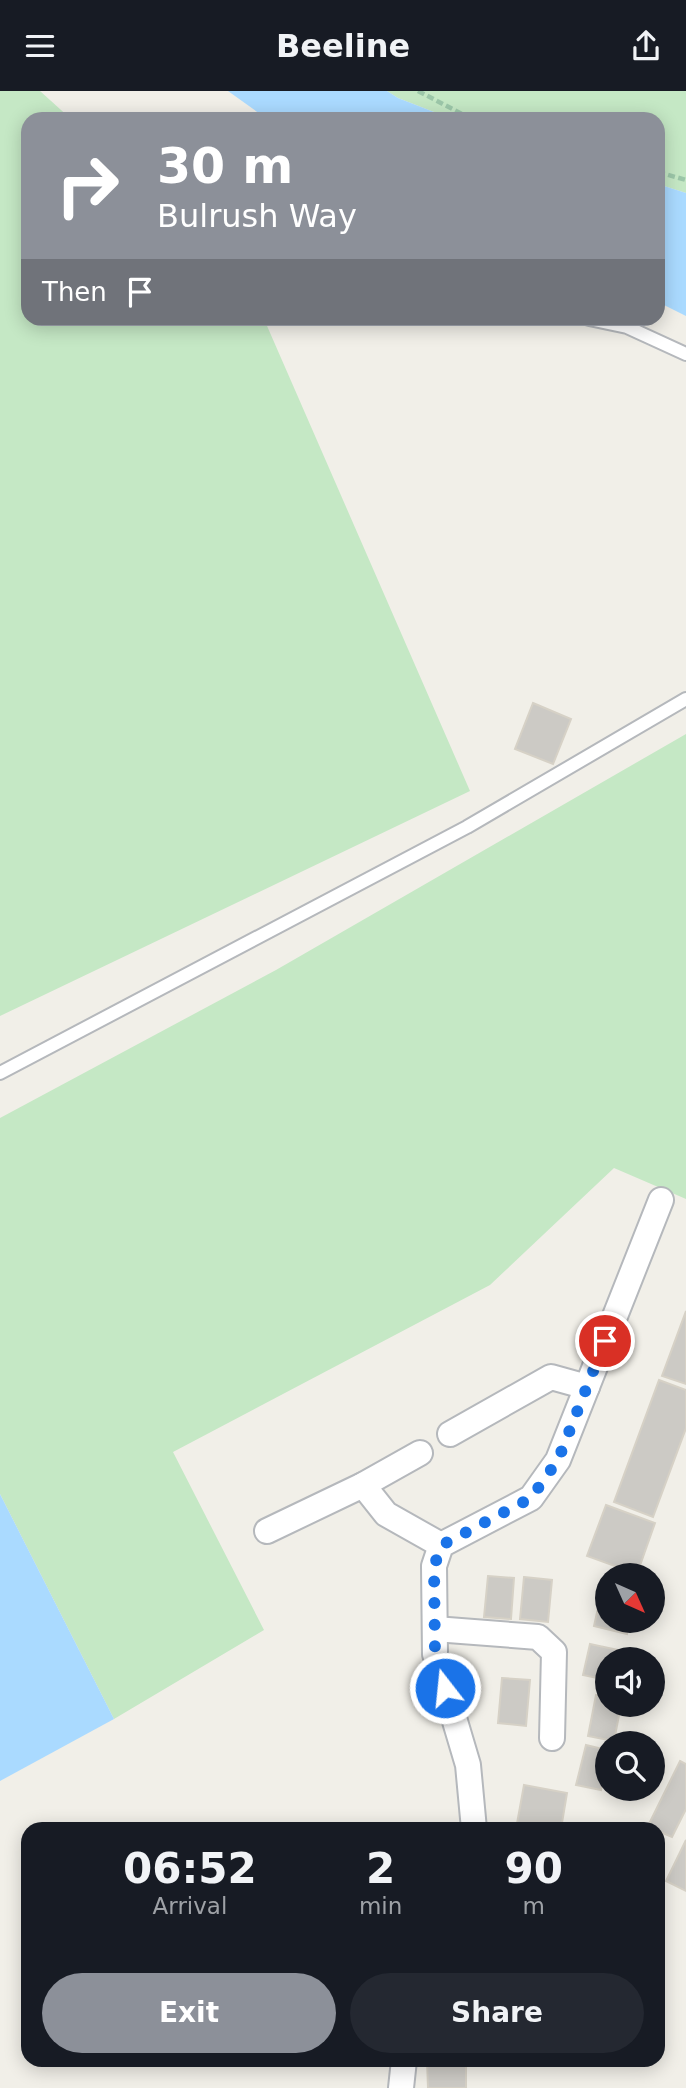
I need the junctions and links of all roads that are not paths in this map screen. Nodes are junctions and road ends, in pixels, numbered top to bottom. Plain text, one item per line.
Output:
1 (621, 326) edge
2 (686, 354) edge
3 (686, 699) edge
4 (0, 1073) edge
5 (661, 1200) dead end
6 (587, 1387) junction
7 (450, 1434) dead end
8 (420, 1453) dead end
9 (363, 1485) junction
10 (267, 1531) dead end
11 (442, 1545) junction
12 (435, 1629) junction
13 (552, 1738) dead end
14 (473, 1822) edge
15 (403, 2067) edge
16 (401, 2088) edge

1 - 2 lane
3 - 4 lane
5 - 6 street
6 - 7 street
6 - 11 street
8 - 9 street
9 - 10 street
9 - 11 street
11 - 12 street
12 - 13 street
12 - 14 street
15 - 16 street

